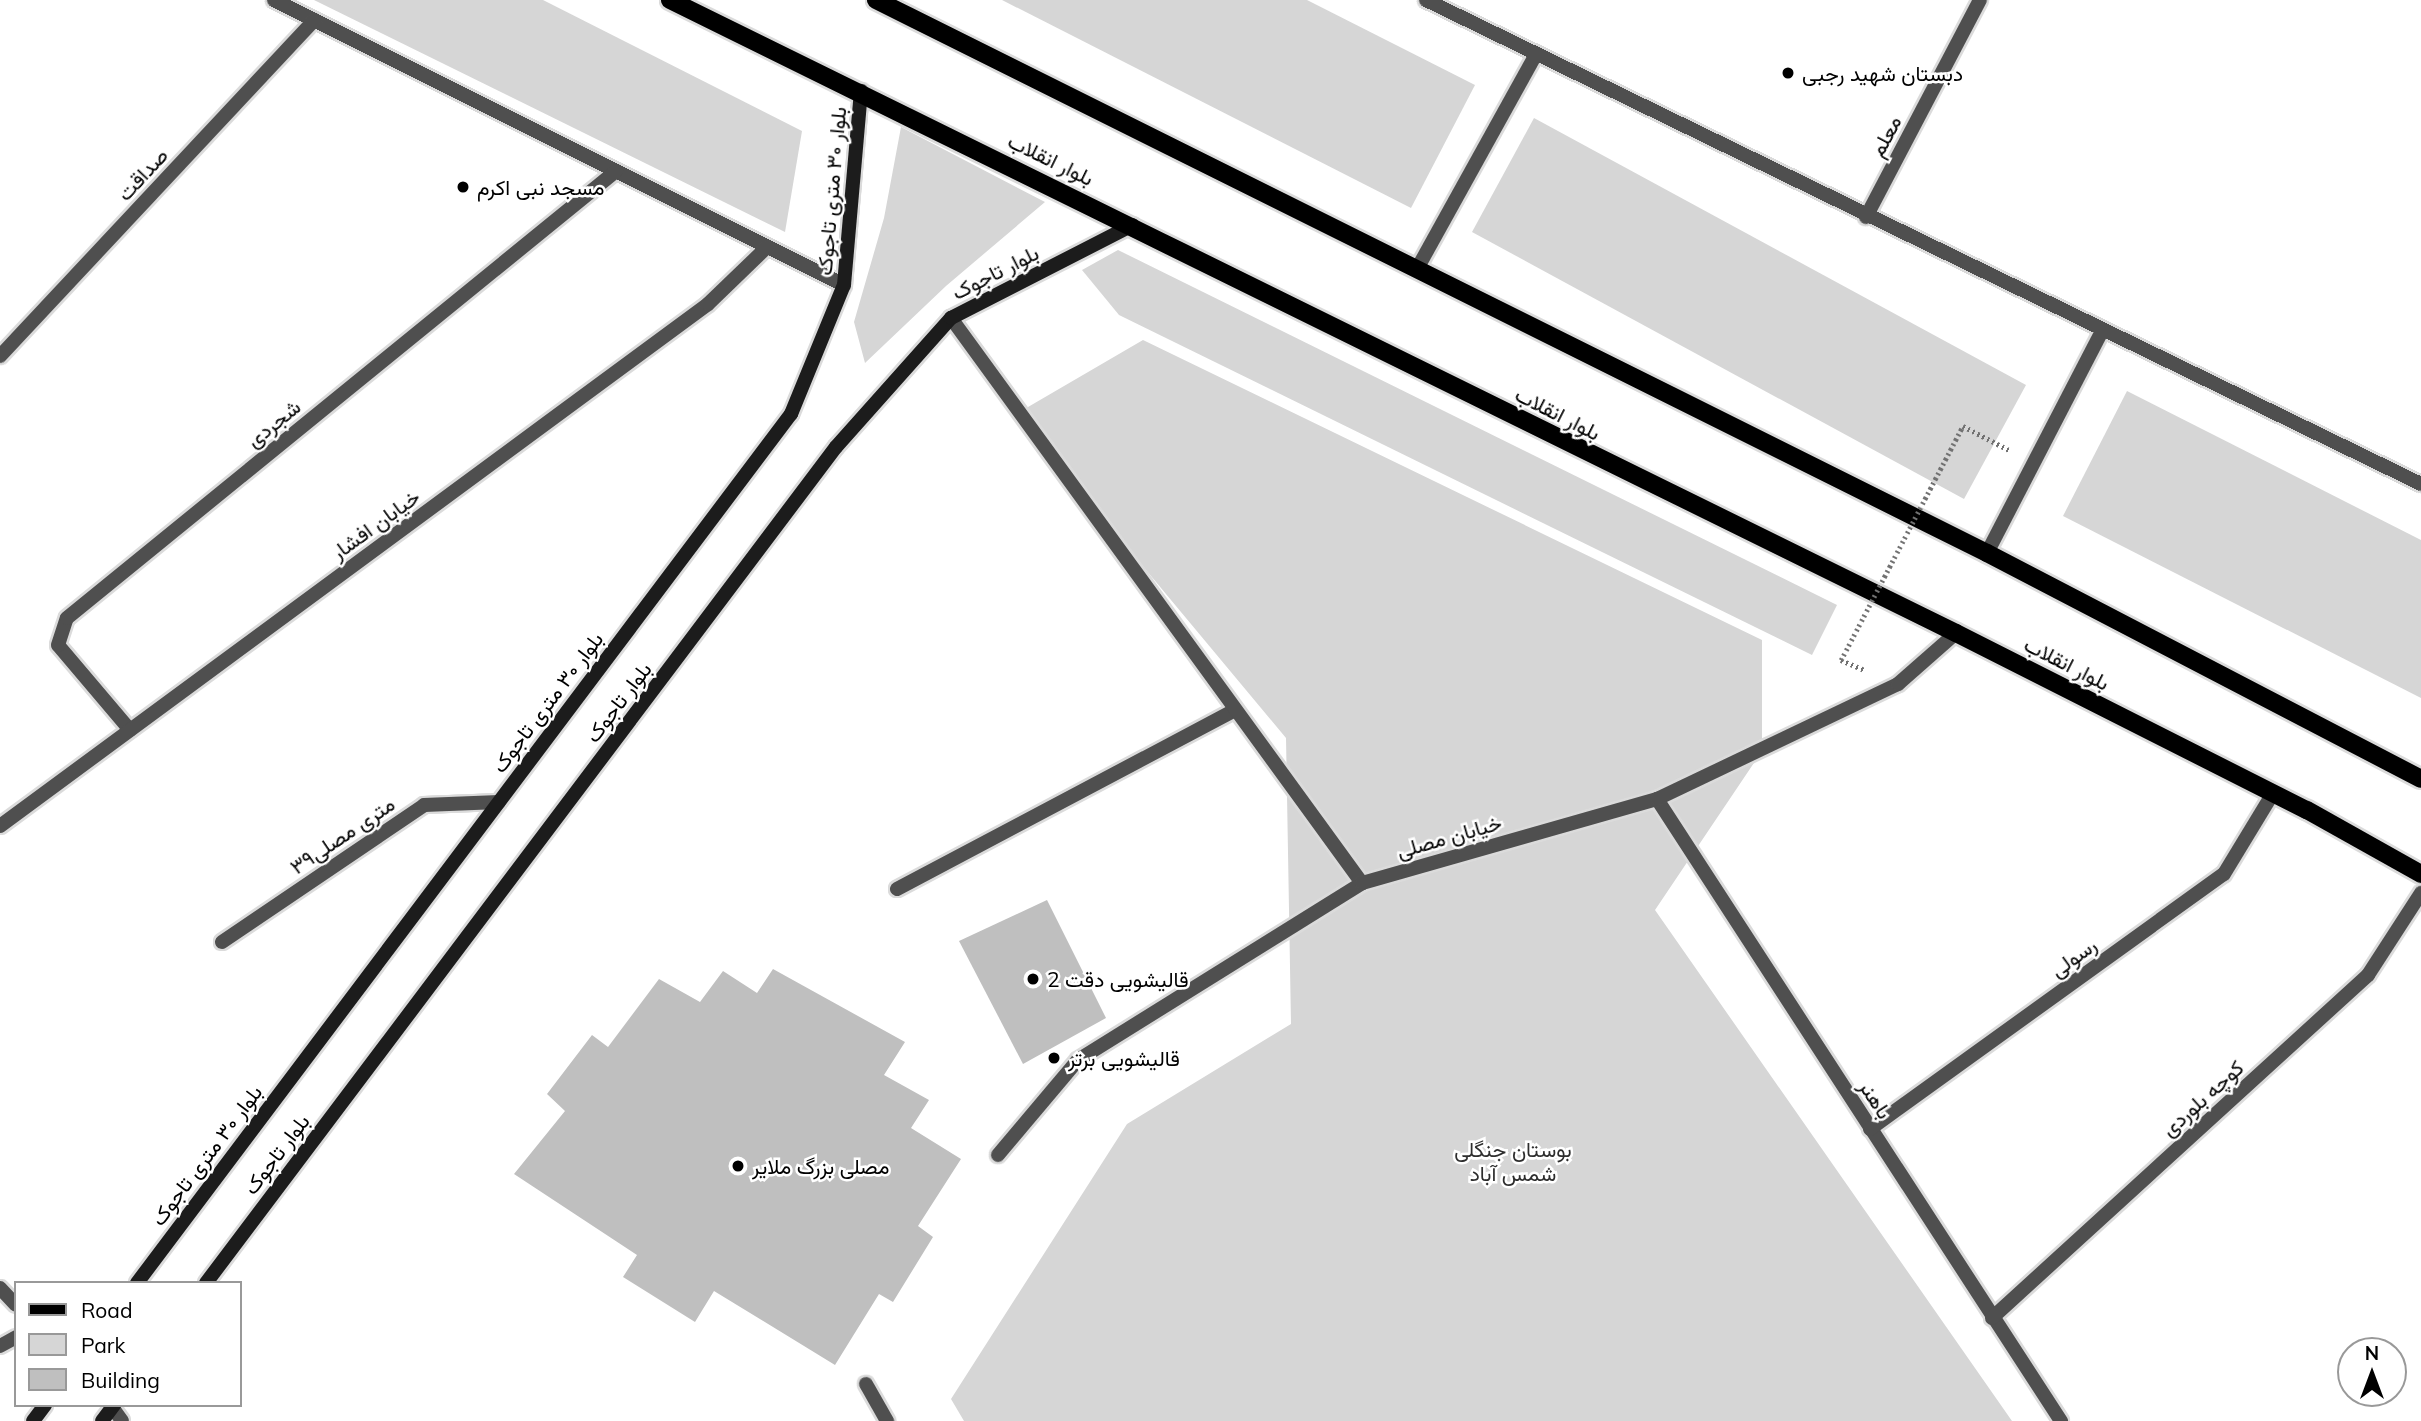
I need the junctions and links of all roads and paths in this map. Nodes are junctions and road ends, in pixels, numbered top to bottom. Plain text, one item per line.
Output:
1 (274, 0) edge
2 (670, 0) edge
3 (876, 0) edge
4 (1426, 0) edge
5 (1980, 0) edge
6 (314, 20) junction
7 (1536, 54) junction
8 (861, 91) junction
9 (616, 171) junction
10 (1866, 217) junction
11 (1133, 225) junction
12 (767, 247) junction
13 (1417, 269) junction
14 (844, 285) junction
15 (951, 318) junction
16 (2102, 331) junction
17 (0, 356) edge
18 (2035, 463) junction
19 (2421, 484) edge
20 (1987, 553) junction
21 (1956, 633) junction
22 (1841, 660) dead end
23 (1235, 710) junction
24 (130, 730) junction
25 (2421, 779) edge
26 (2273, 793) junction
27 (1657, 799) junction
28 (499, 802) junction
29 (0, 826) edge
30 (2421, 874) edge
31 (1362, 883) junction
32 (897, 890) dead end
33 (2421, 892) edge
34 (222, 942) dead end
35 (1870, 1129) junction
36 (998, 1155) dead end
37 (139, 1281) edge
38 (208, 1281) edge
39 (0, 1287) edge
40 (14, 1304) edge
41 (1992, 1318) junction
42 (866, 1384) dead end
43 (887, 1421) edge
44 (2061, 1421) edge

1 - 6 street
2 - 8 main road, بلوار انقلاب
3 - 13 main road
4 - 7 street
5 - 10 street, معلم
6 - 9 street
6 - 17 street, صداقت
7 - 10 street
7 - 13 street
8 - 11 main road, بلوار انقلاب
8 - 14 main road, بلوار ۳۰ متری تاجوک
9 - 12 street
9 - 24 street, شجردی
10 - 16 street
11 - 15 main road, بلوار تاجوک
11 - 21 main road, بلوار انقلاب
12 - 14 street
12 - 24 street, خیابان افشار
13 - 20 main road
14 - 28 main road, بلوار ۳۰ متری تاجوک
15 - 23 street
15 - 38 main road, بلوار تاجوک
16 - 18 street
16 - 19 street
18 - 20 street
18 - 22 path, bridge
20 - 25 main road
21 - 26 main road, بلوار انقلاب
21 - 27 street, خیابان مصلی
23 - 31 street
23 - 32 street
24 - 29 street, خیابان افشار
26 - 30 main road, بلوار انقلاب
26 - 35 street, رسولی
27 - 31 street, خیابان مصلی
27 - 35 street, باهنر
28 - 34 street, ۳۹متری مصلی
28 - 37 main road, بلوار ۳۰ متری تاجوک
31 - 36 street, خیابان مصلی
33 - 41 street, کوچه بلوردی
35 - 41 street, باهنر
39 - 40 street
41 - 44 street, باهنر
42 - 43 street

